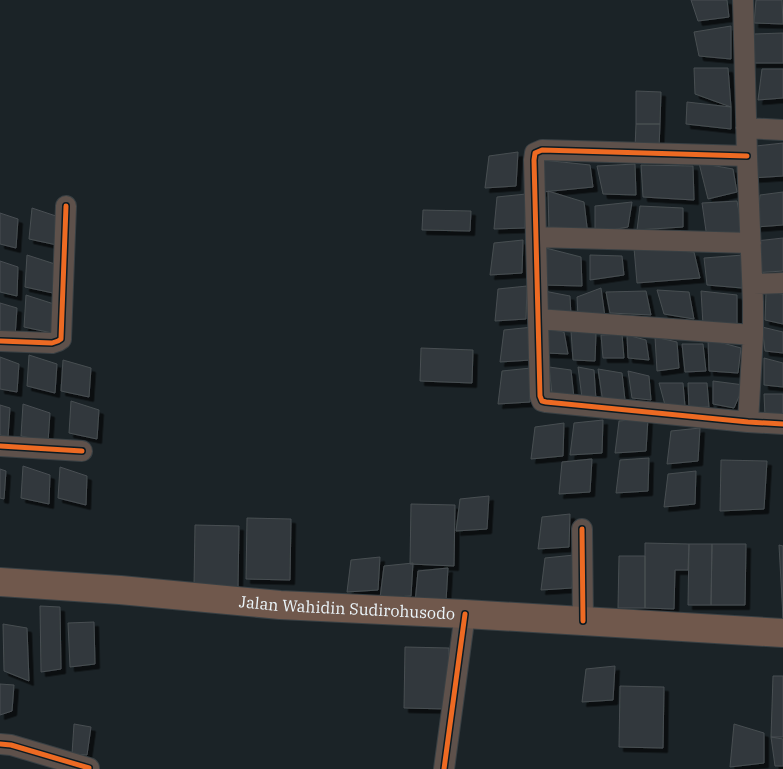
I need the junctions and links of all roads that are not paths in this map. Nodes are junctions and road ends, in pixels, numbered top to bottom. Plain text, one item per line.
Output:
1 (744, 0) edge
2 (746, 128) junction
3 (783, 130) edge
4 (747, 156) junction
5 (66, 206) dead end
6 (536, 236) junction
7 (751, 243) junction
8 (783, 283) edge
9 (753, 284) junction
10 (538, 319) junction
11 (753, 335) junction
12 (0, 341) edge
13 (748, 422) junction
14 (783, 424) edge
15 (0, 446) edge
16 (82, 451) dead end
17 (582, 529) dead end
18 (0, 582) edge
19 (465, 614) junction
20 (583, 621) junction
21 (783, 633) edge
22 (0, 744) edge
23 (90, 768) edge
24 (444, 769) edge

1 - 2 street
2 - 3 street
2 - 4 street
4 - 6 street
4 - 7 street
5 - 12 street
6 - 7 street
6 - 10 street
7 - 9 street
8 - 9 street
9 - 11 street
10 - 11 street
10 - 13 street
11 - 13 street
13 - 14 street
15 - 16 street
17 - 20 street
18 - 19 highway, Jalan Wahidin Sudirohusodo
19 - 20 highway, Jalan Wahidin Sudirohusodo
19 - 24 street
20 - 21 highway, Jalan Wahidin Sudirohusodo
22 - 23 street

